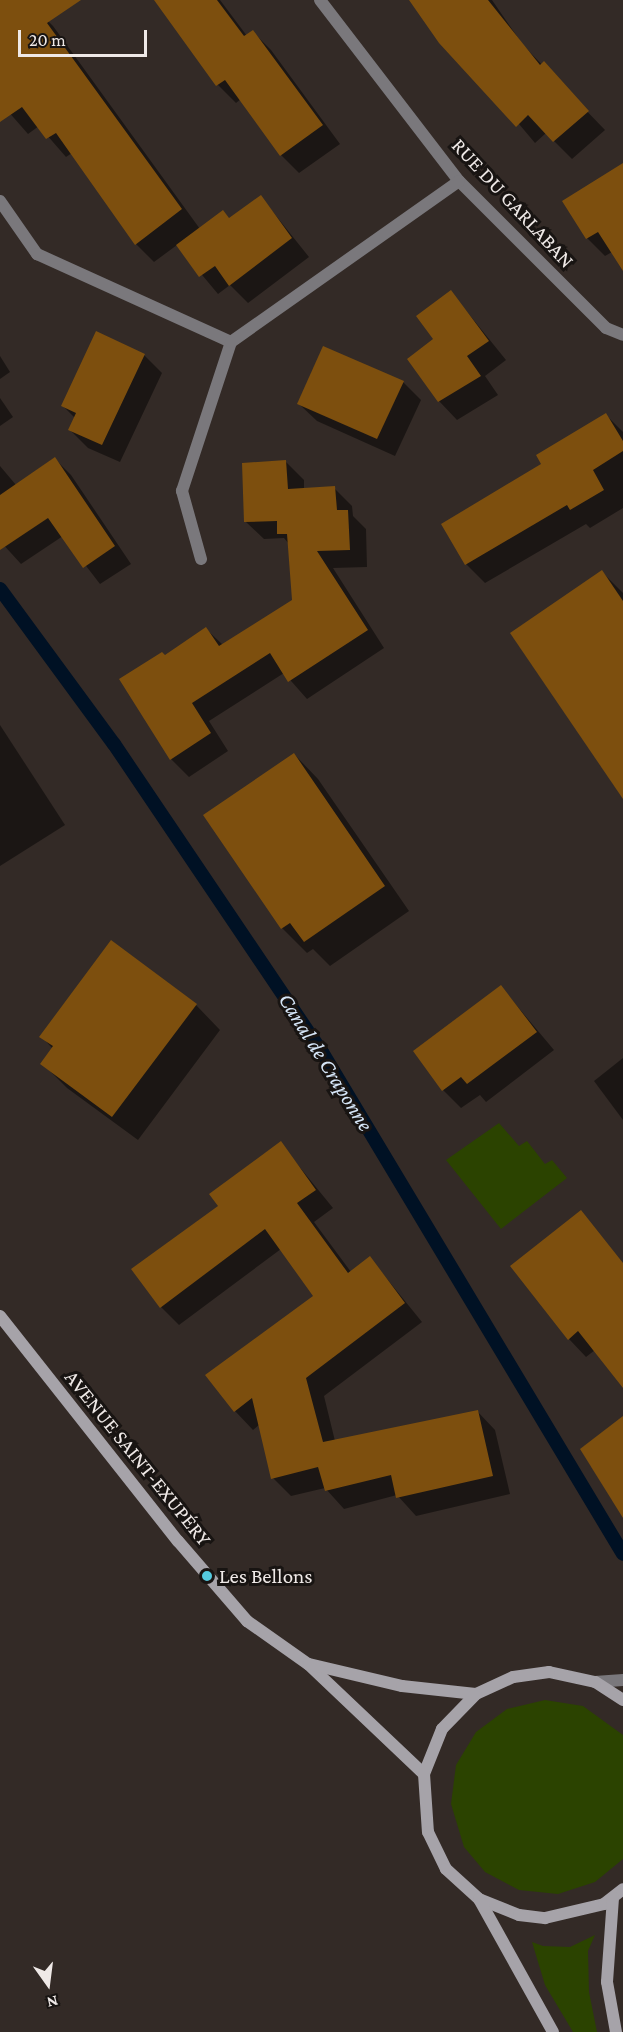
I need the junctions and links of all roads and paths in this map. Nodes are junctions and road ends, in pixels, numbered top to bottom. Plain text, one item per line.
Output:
1 (320, 0) edge
2 (459, 181) junction
3 (0, 201) edge
4 (623, 335) edge
5 (231, 342) junction
6 (201, 559) dead end
7 (0, 1316) edge
8 (308, 1664) junction
9 (623, 1680) edge
10 (595, 1682) junction
11 (476, 1694) junction
12 (623, 1700) edge
13 (424, 1774) junction
14 (623, 1889) edge
15 (613, 1898) junction
16 (479, 1899) junction
17 (553, 2032) edge
18 (616, 2032) edge

1 - 2 street, RUE DU GARLABAN
2 - 4 street, RUE DU GARLABAN
2 - 5 street
3 - 5 street
5 - 6 street
7 - 8 main road, AVENUE SAINT-EXUPÉRY
8 - 11 main road, AVENUE SAINT-EXUPÉRY
8 - 13 main road, AVENUE SAINT-EXUPÉRY
9 - 10 street
10 - 11 main road
10 - 12 main road
11 - 13 main road
13 - 16 main road
14 - 15 main road
15 - 16 main road
15 - 18 main road
16 - 17 main road

